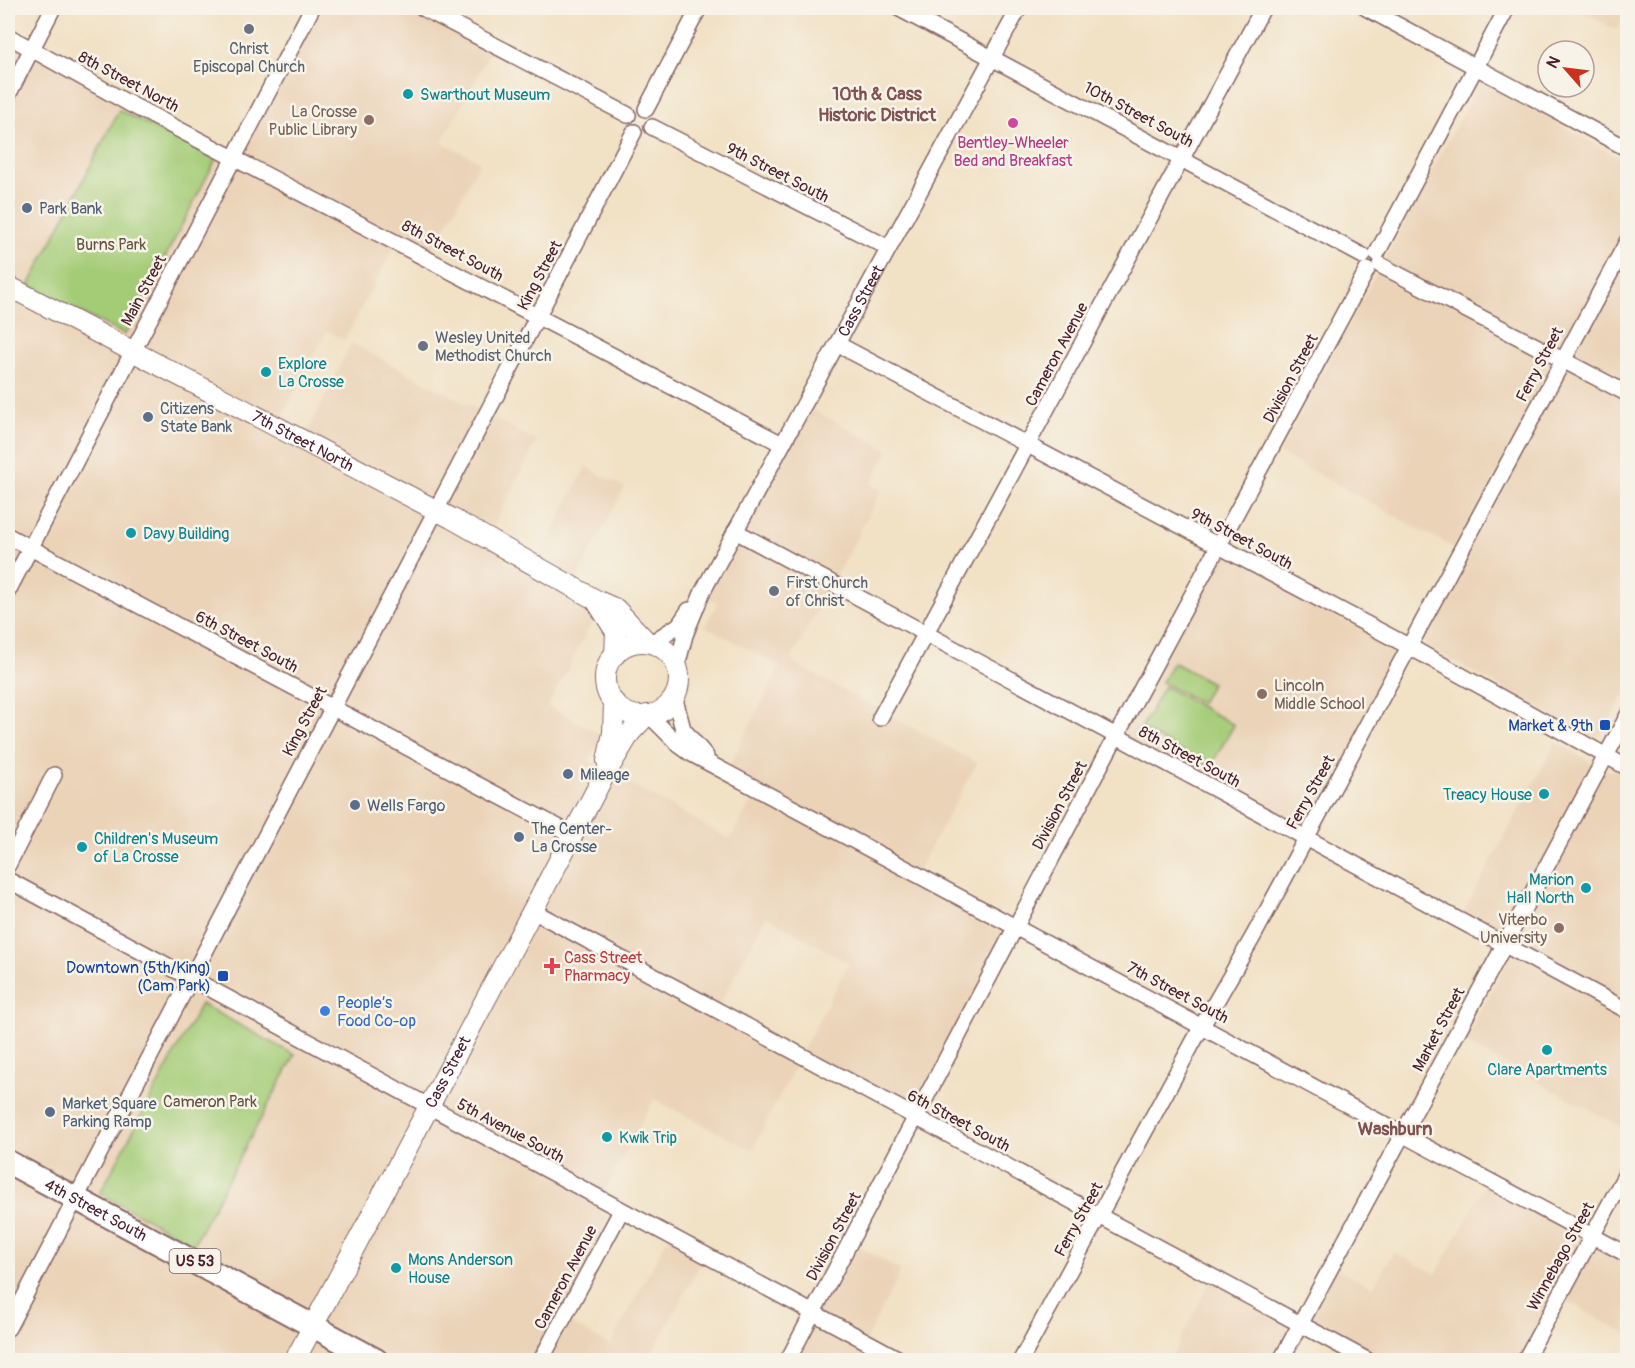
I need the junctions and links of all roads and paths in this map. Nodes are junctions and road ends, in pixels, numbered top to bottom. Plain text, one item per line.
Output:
1 (53, 8) edge
2 (312, 8) edge
3 (423, 8) edge
4 (699, 8) edge
5 (898, 8) edge
6 (1019, 8) edge
7 (1263, 8) edge
8 (1366, 8) edge
9 (1507, 8) edge
10 (8, 36) edge
11 (32, 49) junction
12 (992, 58) junction
13 (1477, 65) junction
14 (8, 95) edge
15 (646, 109) junction
16 (628, 115) junction
17 (652, 127) junction
18 (634, 132) junction
19 (1628, 149) edge
20 (234, 157) junction
21 (1183, 157) junction
22 (1628, 240) edge
23 (889, 248) junction
24 (1372, 261) junction
25 (8, 286) edge
26 (538, 315) junction
27 (837, 344) junction
28 (131, 351) junction
29 (1561, 361) junction
30 (1628, 394) edge
31 (782, 444) junction
32 (1027, 445) junction
33 (435, 510) junction
34 (735, 531) junction
35 (8, 536) edge
36 (1220, 547) junction
37 (30, 548) junction
38 (8, 591) edge
39 (702, 594) junction
40 (596, 600) junction
41 (925, 634) junction
42 (649, 643) junction
43 (1410, 647) junction
44 (615, 654) junction
45 (677, 666) junction
46 (674, 696) junction
47 (614, 702) junction
48 (332, 706) junction
49 (648, 715) junction
50 (1628, 715) edge
51 (880, 718) dead end
52 (1116, 736) junction
53 (1605, 756) junction
54 (712, 762) junction
55 (1628, 768) edge
56 (54, 775) dead end
57 (600, 783) junction
58 (573, 835) junction
59 (1305, 838) junction
60 (8, 865) edge
61 (8, 880) edge
62 (533, 910) junction
63 (1016, 926) junction
64 (1504, 945) junction
65 (190, 980) junction
66 (1628, 1011) edge
67 (1202, 1026) junction
68 (430, 1107) junction
69 (917, 1118) junction
70 (1402, 1134) junction
71 (8, 1162) edge
72 (1628, 1170) edge
73 (75, 1198) junction
74 (621, 1211) junction
75 (1100, 1216) junction
76 (1592, 1236) junction
77 (1628, 1255) edge
78 (813, 1314) junction
79 (1300, 1324) junction
80 (313, 1327) junction
81 (8, 1328) edge
82 (295, 1360) edge
83 (376, 1360) edge
84 (541, 1360) edge
85 (788, 1360) edge
86 (901, 1360) edge
87 (1022, 1360) edge
88 (1281, 1360) edge
89 (1367, 1360) edge
90 (1525, 1360) edge

1 - 11 street
2 - 20 street, Main Street
3 - 16 street
4 - 15 street
5 - 12 street, 10th Street South
6 - 12 street, Cass Street
7 - 21 street, Cameron Avenue
8 - 13 street
9 - 13 street, Division Street
10 - 11 street, 8th Street North
11 - 14 street
11 - 20 street, 8th Street North
12 - 21 street, 10th Street South
12 - 23 street, Cass Street
13 - 19 street
13 - 24 street, Division Street
15 - 16 street
15 - 17 street
16 - 18 street
17 - 18 street
17 - 23 street, 9th Street South
18 - 26 street, King Street
20 - 26 street, 8th Street South
20 - 28 street, Main Street
21 - 24 street, 10th Street South
21 - 32 street, Cameron Avenue
22 - 29 street, Ferry Street
23 - 27 street, Cass Street
24 - 29 street, 10th Street South
24 - 36 street, Division Street
25 - 28 main road, 7th Street North
26 - 31 street, 8th Street South
26 - 33 street, King Street
27 - 31 street, Cass Street
27 - 32 street, 9th Street South
28 - 33 main road, 7th Street North
28 - 37 street, Main Street
29 - 30 street, 10th Street South
29 - 43 street, Ferry Street
31 - 34 street, Cass Street
32 - 36 street, 9th Street South
32 - 41 street, Cameron Avenue
33 - 40 main road, 7th Street North
33 - 48 street, King Street
34 - 39 street, Cass Street
34 - 41 street, 8th Street South
35 - 37 street, 6th Street South
36 - 43 street, 9th Street South
36 - 52 street, Division Street
37 - 38 street, Main Street
37 - 48 street, 6th Street South
39 - 42 street, Cass Street
39 - 45 street, Cass Street
40 - 42 main road, 7th Street North
40 - 44 main road, 7th Street North
41 - 51 street, Cameron Avenue
41 - 52 street, 8th Street South
42 - 44 main road
42 - 45 main road
43 - 53 street, 9th Street South
43 - 59 street, Ferry Street
44 - 47 main road
45 - 46 main road
46 - 49 main road
46 - 54 street, 7th Street South
47 - 49 main road
47 - 57 main road, Cass Street
48 - 58 street, 6th Street South
48 - 65 street, King Street
49 - 54 street, 7th Street South
49 - 57 main road, Cass Street
50 - 53 street, Market Street
52 - 59 street, 8th Street South
52 - 63 street, Division Street
53 - 55 street, 9th Street South
53 - 64 street, Market Street
54 - 63 street, 7th Street South
56 - 60 street
57 - 58 main road, Cass Street
58 - 62 main road, Cass Street
59 - 64 street, 8th Street South
59 - 67 street, Ferry Street
61 - 65 street, 5th Avenue South
62 - 68 main road, Cass Street
62 - 69 street, 6th Street South
63 - 67 street, 7th Street South
63 - 69 street, Division Street
64 - 66 street, 8th Street South
64 - 70 street, Market Street
65 - 68 street, 5th Avenue South
65 - 73 street, King Street
67 - 70 street, 7th Street South
67 - 75 street, Ferry Street
68 - 74 street, 5th Avenue South
68 - 80 main road, Cass Street
69 - 75 street, 6th Street South
69 - 78 street, Division Street
70 - 76 street, 7th Street South
70 - 79 street, Market Street
71 - 73 highway, 4th Street South / US 53
72 - 76 street, Winnebago Street
73 - 80 highway, 4th Street South / US 53
73 - 81 street, King Street
74 - 78 street, 5th Avenue South
74 - 84 street, Cameron Avenue
75 - 79 street, 6th Street South
75 - 87 street, Ferry Street
76 - 77 street, 7th Street South
76 - 90 street, Winnebago Street
78 - 85 street, Division Street
78 - 86 street, 5th Avenue South
79 - 88 street, Market Street
79 - 89 street, 6th Street South
80 - 82 main road, Cass Street
80 - 83 highway, 4th Street South

